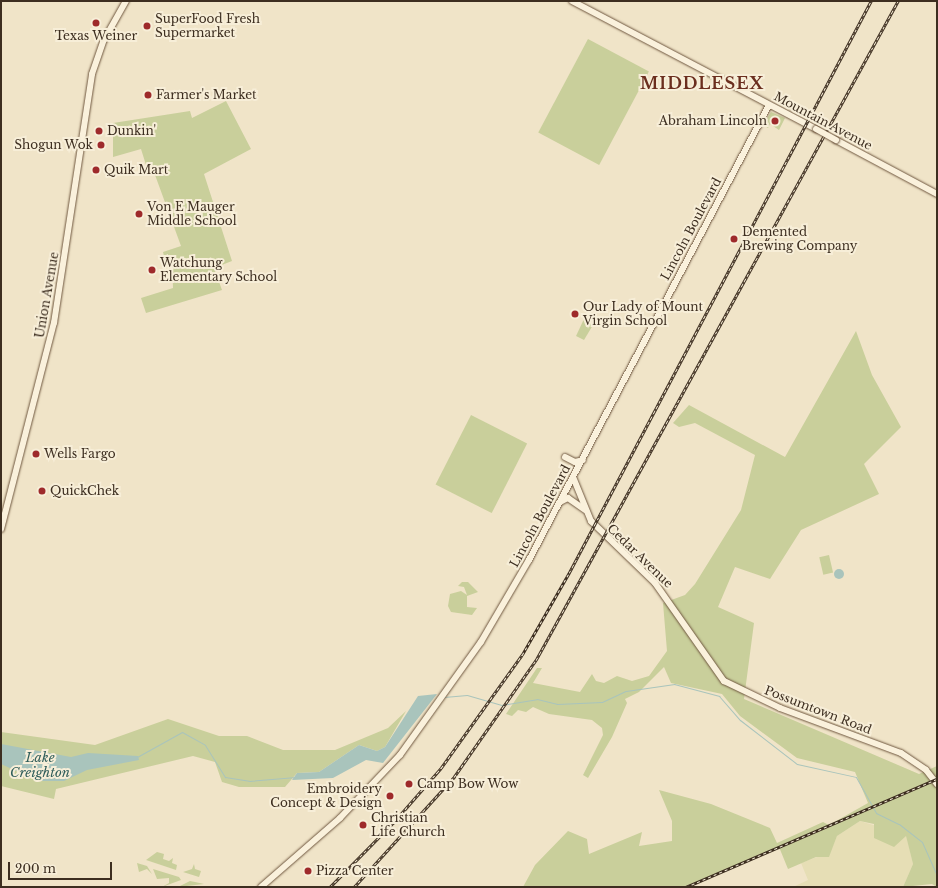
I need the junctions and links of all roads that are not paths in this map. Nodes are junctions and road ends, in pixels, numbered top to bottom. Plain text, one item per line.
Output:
1 (126, 1) edge
2 (572, 1) edge
3 (768, 105) junction
4 (937, 194) edge
5 (565, 457) dead end
6 (582, 460) junction
7 (573, 477) junction
8 (560, 502) junction
9 (587, 512) junction
10 (1, 529) edge
11 (698, 648) joint
12 (937, 784) edge
13 (261, 887) edge

1 - 10 main road, Union Avenue
2 - 3 main road, Mountain Avenue
3 - 4 main road, Mountain Avenue, bridge
3 - 6 main road, Lincoln Boulevard
5 - 6 main road
6 - 7 main road, Lincoln Boulevard
7 - 8 main road, Lincoln Boulevard
7 - 9 main road, Cedar Avenue
8 - 9 main road
8 - 13 main road, Lincoln Boulevard
9 - 11 main road, Cedar Avenue
11 - 12 main road, Possumtown Road

